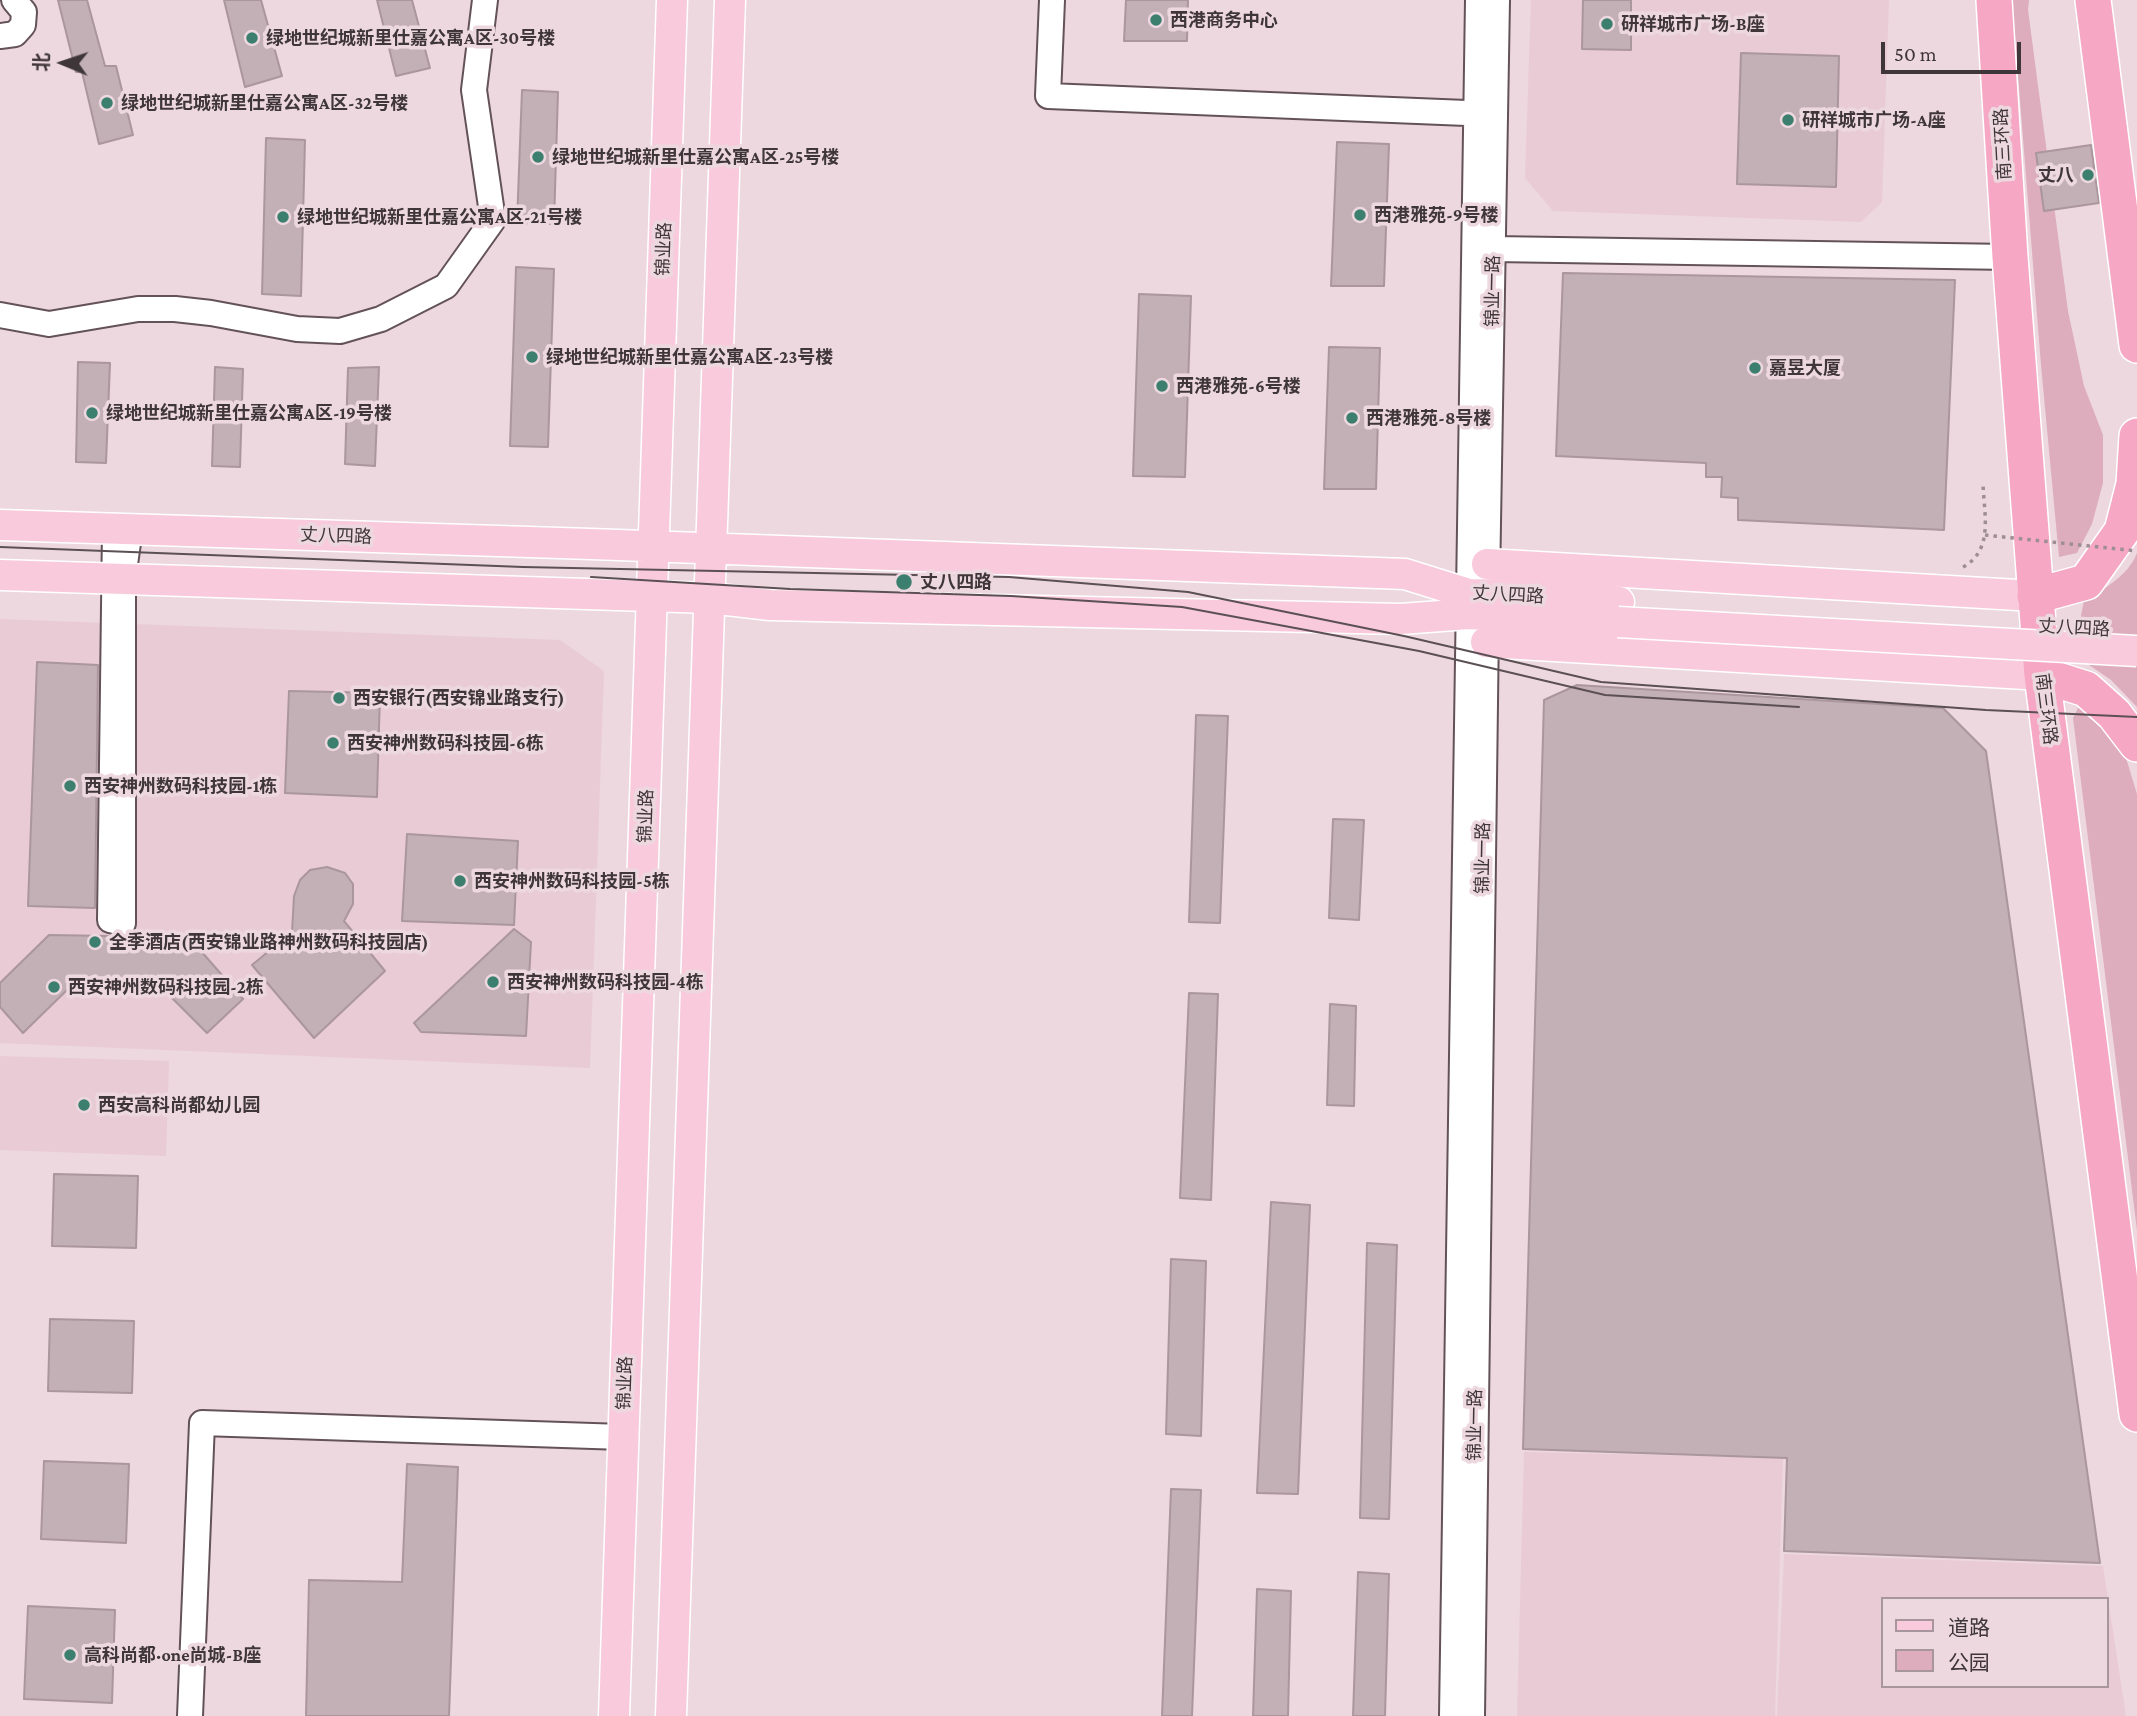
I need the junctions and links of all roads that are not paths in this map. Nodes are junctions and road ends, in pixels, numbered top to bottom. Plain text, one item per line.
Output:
1 (16, 0) edge
2 (485, 0) edge
3 (672, 0) edge
4 (730, 0) edge
5 (1052, 0) edge
6 (1478, 0) edge
7 (1497, 0) edge
8 (1994, 0) edge
9 (2093, 0) edge
10 (0, 36) edge
11 (1486, 113) junction
12 (1494, 249) junction
13 (2010, 257) junction
14 (0, 315) edge
15 (2137, 345) edge
16 (2137, 436) edge
17 (0, 526) edge
18 (122, 529) junction
19 (653, 548) junction
20 (712, 550) junction
21 (1487, 564) junction
22 (0, 575) edge
23 (118, 578) junction
24 (2035, 596) junction
25 (652, 597) junction
26 (710, 598) junction
27 (1479, 612) junction
28 (1618, 612) junction
29 (2137, 631) edge
30 (2137, 651) edge
31 (2042, 675) junction
32 (2137, 744) edge
33 (2137, 1414) edge
34 (624, 1437) junction
35 (190, 1716) edge
36 (614, 1716) edge
37 (671, 1716) edge
38 (1452, 1716) edge
39 (1472, 1716) edge

1 - 10 street
2 - 14 street
3 - 19 main road, 锦业路
4 - 20 main road
5 - 11 street
6 - 11 street, 锦业一路
7 - 11 street, 锦业一路
8 - 13 highway, 南三环路
9 - 15 highway
11 - 12 street, 锦业一路
11 - 27 street, 锦业一路
12 - 13 street
12 - 21 street, 锦业一路
13 - 24 highway, 南三环路
16 - 24 highway
17 - 18 main road, 丈八四路
18 - 19 main road, 丈八四路
18 - 23 street
19 - 20 main road, 丈八四路
19 - 25 main road, 锦业路
20 - 26 main road
20 - 27 main road, 丈八四路
21 - 24 main road
21 - 27 street, 锦业一路
22 - 23 main road, 丈八四路
23 - 23 street
23 - 25 main road, 丈八四路
24 - 31 highway, 南三环路
25 - 26 main road, 丈八四路
25 - 34 main road, 锦业路
26 - 27 main road, 丈八四路
26 - 37 main road
27 - 28 main road, 丈八四路
27 - 31 main road
27 - 38 street, 锦业一路
27 - 39 street, 锦业一路
28 - 29 main road, 丈八四路
28 - 30 main road, 丈八四路, bridge
31 - 32 highway
31 - 33 highway, 南三环路
34 - 35 street
34 - 36 main road, 锦业路

